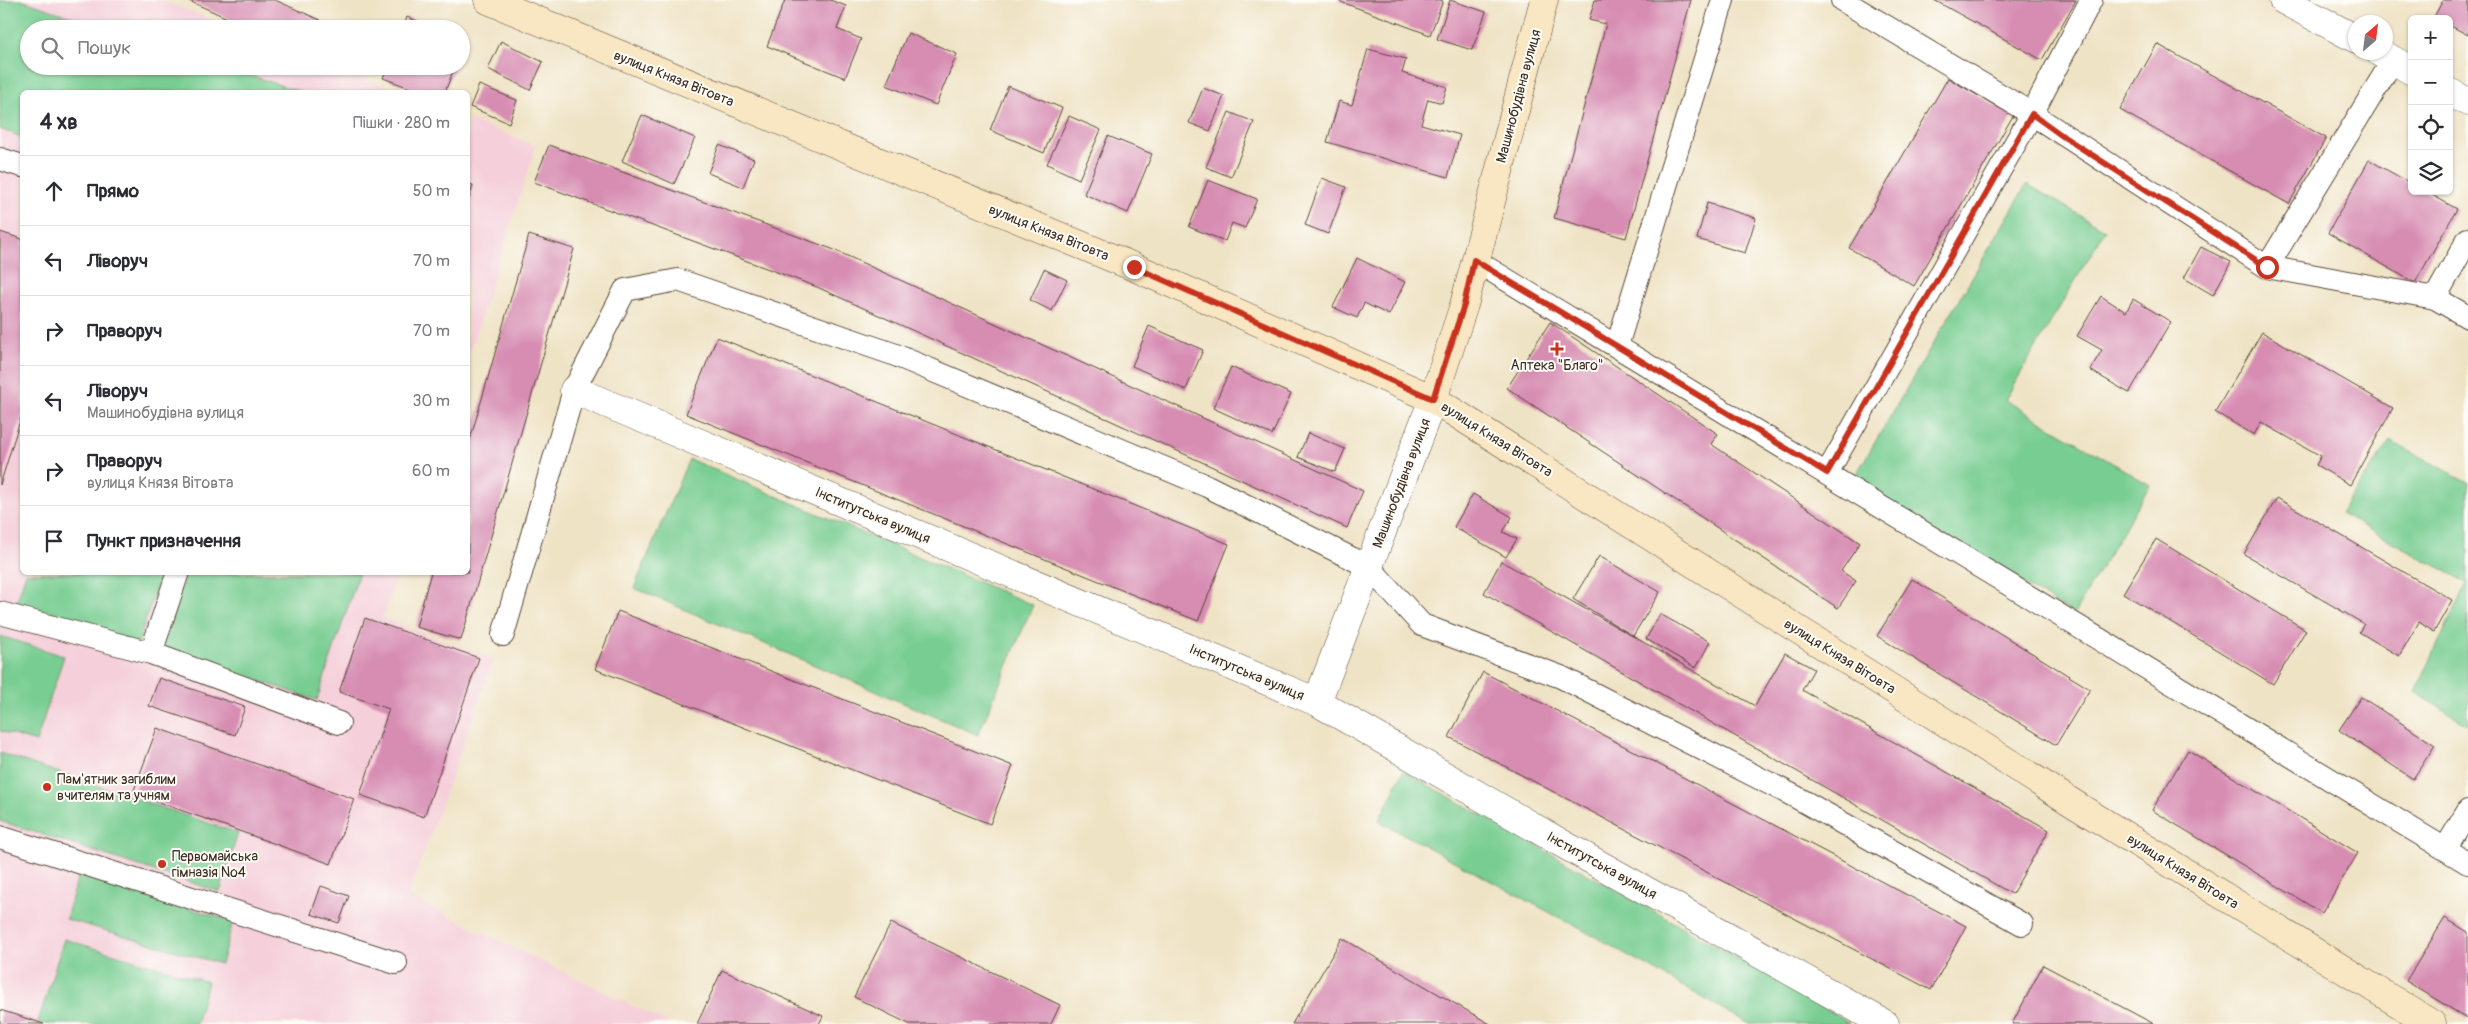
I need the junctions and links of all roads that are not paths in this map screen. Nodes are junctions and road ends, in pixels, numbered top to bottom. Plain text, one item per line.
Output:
1 (488, 0) edge
2 (1544, 0) edge
3 (1723, 0) edge
4 (1842, 0) edge
5 (2091, 0) edge
6 (2284, 0) edge
7 (2348, 36) edge
8 (2395, 61) edge
9 (2453, 94) edge
10 (2468, 102) edge
11 (2032, 114) junction
12 (0, 159) edge
13 (20, 165) edge
14 (2468, 239) edge
15 (1474, 260) junction
16 (2267, 267) junction
17 (2435, 298) junction
18 (2468, 317) edge
19 (1617, 346) junction
20 (574, 390) junction
21 (1433, 399) junction
22 (1827, 473) junction
23 (1369, 567) junction
24 (177, 575) edge
25 (0, 613) edge
26 (503, 635) dead end
27 (151, 653) junction
28 (1317, 702) junction
29 (338, 723) dead end
30 (2468, 811) edge
31 (0, 838) edge
32 (2445, 848) junction
33 (2468, 863) edge
34 (2022, 924) dead end
35 (396, 963) dead end
36 (1885, 1024) edge
37 (2432, 1024) edge

1 - 21 street, вулиця Князя Вітовта
2 - 15 street, Машинобудівна вулиця
3 - 19 lane
4 - 11 lane
5 - 11 lane
6 - 7 street
8 - 16 lane
9 - 10 street
11 - 16 lane
11 - 22 lane
12 - 13 lane
14 - 17 lane
15 - 19 lane
15 - 21 street, Машинобудівна вулиця
16 - 17 lane
17 - 18 lane
19 - 22 lane
20 - 23 lane
20 - 26 lane
20 - 28 street, Інститутська вулиця
21 - 23 street, Машинобудівна вулиця
21 - 37 street, вулиця Князя Вітовта
22 - 32 lane
23 - 28 street, Машинобудівна вулиця
23 - 34 lane
24 - 27 lane
25 - 27 lane
27 - 29 lane
28 - 36 street, Інститутська вулиця
30 - 32 lane
31 - 35 lane
32 - 33 lane

